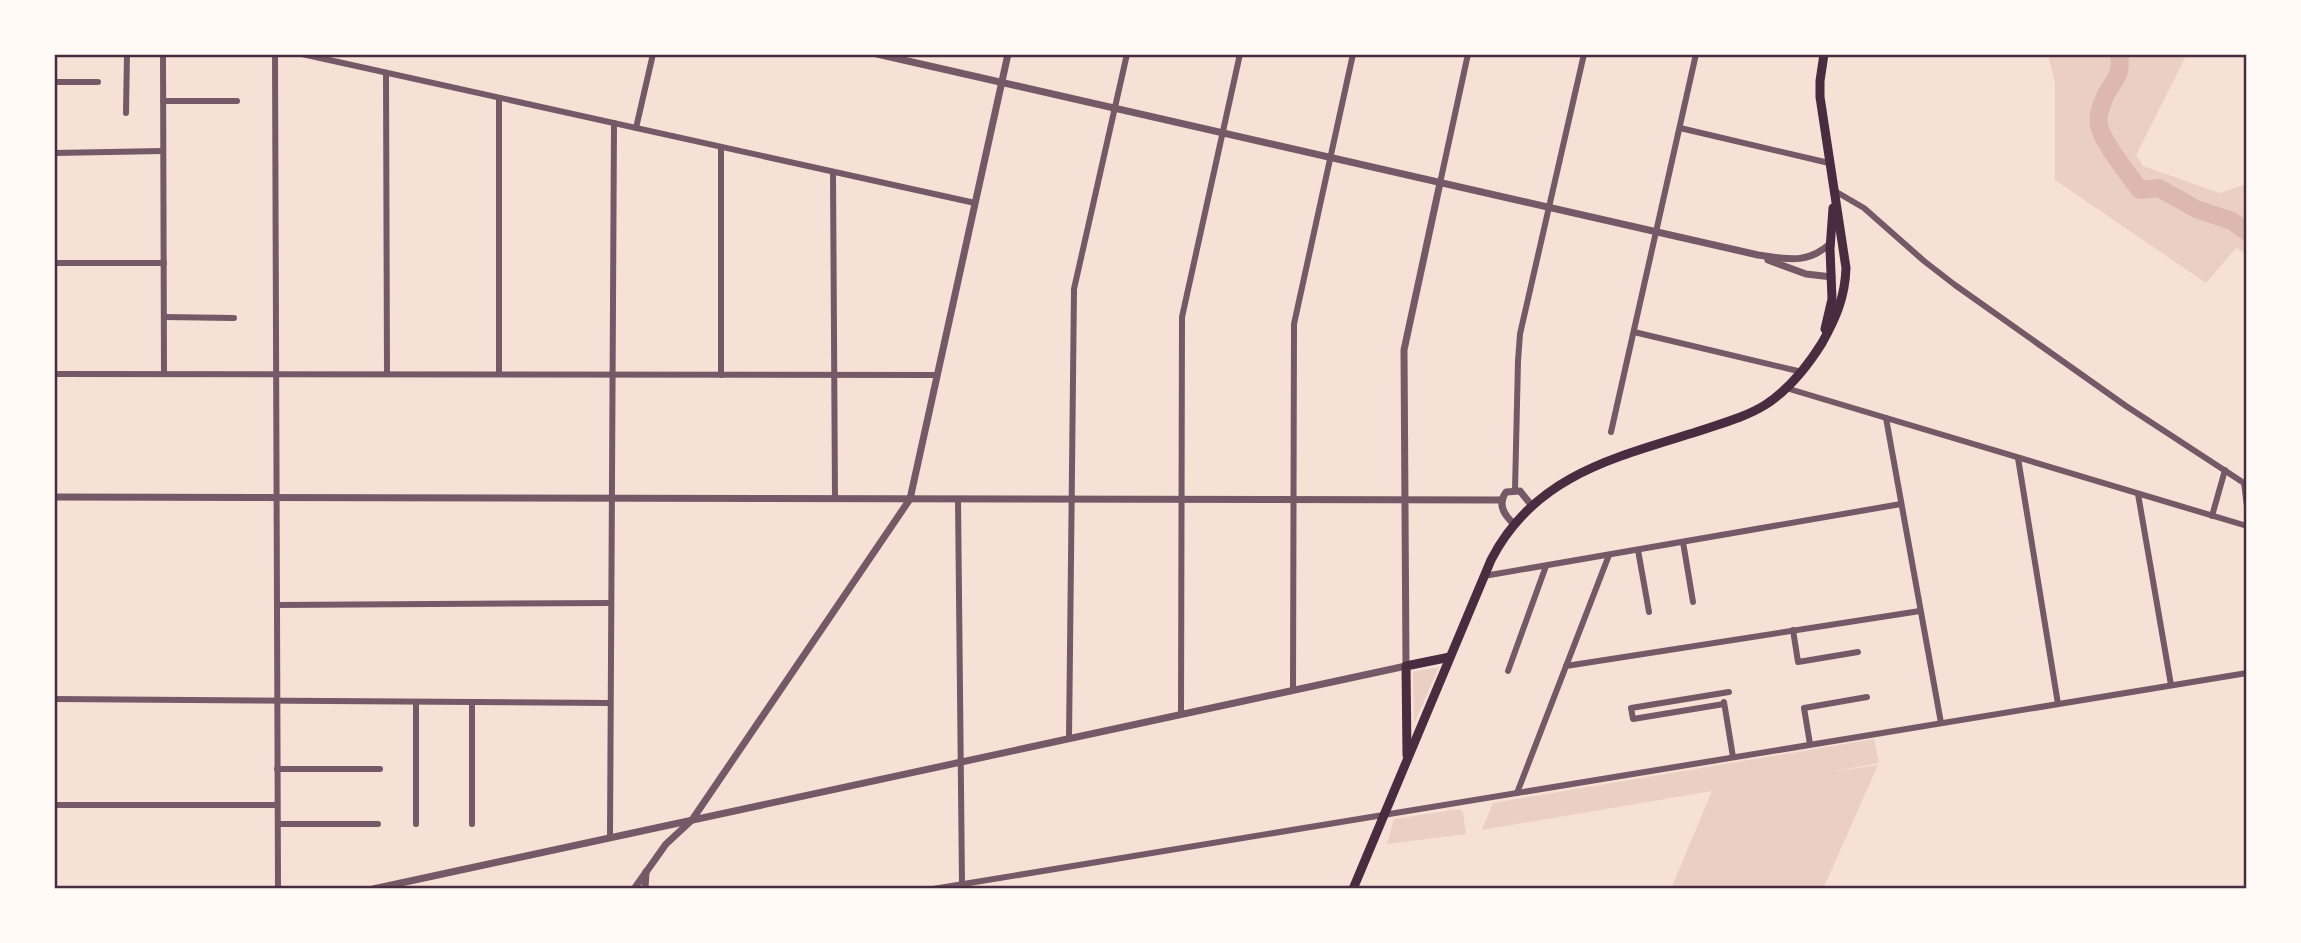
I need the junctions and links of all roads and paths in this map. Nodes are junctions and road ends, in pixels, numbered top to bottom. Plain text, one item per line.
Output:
1 (127, 54) edge
2 (163, 54) edge
3 (275, 54) edge
4 (302, 54) edge
5 (653, 54) edge
6 (877, 54) edge
7 (1008, 54) edge
8 (1127, 54) edge
9 (1240, 54) edge
10 (1353, 54) edge
11 (1468, 54) edge
12 (1584, 54) edge
13 (1696, 54) edge
14 (1824, 54) edge
15 (311, 55) edge
16 (386, 73) junction
17 (54, 82) edge
18 (98, 82) dead end
19 (1002, 83) junction
20 (499, 98) junction
21 (163, 101) junction
22 (237, 101) dead end
23 (1114, 108) junction
24 (126, 113) dead end
25 (614, 123) junction
26 (636, 128) junction
27 (1680, 128) junction
28 (1223, 133) junction
29 (721, 147) junction
30 (163, 151) junction
31 (54, 153) edge
32 (1330, 158) junction
33 (1829, 163) junction
34 (833, 172) junction
35 (1440, 183) junction
36 (1833, 192) junction
37 (975, 203) junction
38 (1549, 208) junction
39 (1656, 232) junction
40 (1831, 243) junction
41 (1845, 251) junction
42 (1758, 256) junction
43 (54, 262) edge
44 (163, 263) junction
45 (1832, 277) junction
46 (164, 317) junction
47 (234, 318) dead end
48 (1634, 332) junction
49 (1821, 344) junction
50 (1802, 372) junction
51 (54, 374) edge
52 (164, 374) junction
53 (276, 374) junction
54 (387, 374) junction
55 (499, 374) junction
56 (612, 375) junction
57 (721, 375) junction
58 (835, 375) junction
59 (937, 375) junction
60 (1786, 388) junction
61 (1886, 418) junction
62 (1611, 432) dead end
63 (2018, 458) junction
64 (2225, 470) junction
65 (2246, 483) edge
66 (1515, 490) junction
67 (2138, 494) junction
68 (54, 497) edge
69 (276, 498) junction
70 (612, 498) junction
71 (835, 499) junction
72 (910, 499) junction
73 (958, 499) junction
74 (1072, 499) junction
75 (1182, 499) junction
76 (1294, 499) junction
77 (1405, 500) junction
78 (1501, 500) junction
79 (1901, 503) junction
80 (1532, 506) junction
81 (2247, 506) edge
82 (2212, 516) junction
83 (1514, 524) junction
84 (2247, 526) edge
85 (1683, 542) junction
86 (1638, 550) junction
87 (1609, 555) junction
88 (1546, 566) junction
89 (1484, 576) junction
90 (1693, 602) dead end
91 (611, 603) junction
92 (277, 605) junction
93 (1920, 611) junction
94 (1649, 612) dead end
95 (1793, 630) junction
96 (1858, 652) dead end
97 (1450, 657) junction
98 (1406, 666) junction
99 (1566, 666) junction
100 (1508, 671) dead end
101 (2247, 673) edge
102 (2171, 685) junction
103 (1293, 690) junction
104 (1867, 697) dead end
105 (54, 699) edge
106 (277, 701) junction
107 (416, 702) junction
108 (472, 702) junction
109 (610, 703) junction
110 (1724, 704) junction
111 (2058, 704) junction
112 (1181, 714) junction
113 (1941, 723) junction
114 (1069, 739) junction
115 (1811, 744) junction
116 (1733, 757) junction
117 (1407, 760) junction
118 (960, 762) junction
119 (277, 769) junction
120 (380, 769) dead end
121 (1517, 793) junction
122 (54, 805) edge
123 (277, 806) junction
124 (1384, 815) junction
125 (692, 820) junction
126 (278, 824) junction
127 (378, 824) dead end
128 (416, 824) dead end
129 (472, 824) dead end
130 (610, 838) junction
131 (646, 871) junction
132 (962, 884) junction
133 (278, 889) edge
134 (373, 889) edge
135 (634, 889) edge
136 (645, 889) edge
137 (933, 889) edge
138 (1353, 889) edge

1 - 24 street
2 - 21 street
3 - 53 street
4 - 15 street
5 - 26 street
6 - 19 street
7 - 19 street
8 - 23 street
9 - 28 street
10 - 32 street
11 - 35 street
12 - 38 street
13 - 27 street
14 - 33 main road
15 - 16 street
16 - 20 street
16 - 54 street
17 - 18 street
19 - 23 street
19 - 37 street
20 - 25 street
20 - 55 street
21 - 22 street
21 - 30 street
23 - 28 street
23 - 74 street
25 - 26 street
25 - 56 street
26 - 29 street
27 - 33 street
27 - 39 street
28 - 32 street
28 - 75 street
29 - 34 street
29 - 57 street
30 - 31 street
30 - 44 street
32 - 35 street
32 - 76 street
33 - 36 main road
34 - 37 street
34 - 58 street
35 - 38 street
35 - 77 street
36 - 40 main road
36 - 41 main road
36 - 64 street
37 - 59 street
38 - 39 street
38 - 66 street
39 - 42 street
39 - 48 street
40 - 42 street
40 - 45 main road
41 - 45 main road
41 - 49 main road
42 - 45 street
43 - 44 street
44 - 46 street
45 - 49 main road
46 - 47 street
46 - 52 street
48 - 50 street
48 - 62 street
49 - 50 main road
50 - 60 main road
51 - 52 street
52 - 53 street
53 - 54 street
53 - 69 street
54 - 55 street
55 - 56 street
56 - 57 street
56 - 70 street
57 - 58 street
58 - 59 street
58 - 71 street
59 - 72 street
60 - 61 street
60 - 80 main road
61 - 63 street
61 - 79 street
63 - 67 street
63 - 111 street
64 - 65 street
64 - 82 street
65 - 81 street
66 - 78 street
66 - 80 street
67 - 82 street
67 - 102 street
68 - 69 street
69 - 70 street
69 - 92 street
70 - 71 street
70 - 91 street
71 - 72 street
72 - 73 street
72 - 125 street
73 - 74 street
73 - 118 street
74 - 75 street
74 - 114 street
75 - 76 street
75 - 112 street
76 - 77 street
76 - 103 street
77 - 78 street
77 - 98 street
78 - 83 street
79 - 85 street
79 - 93 street
80 - 83 main road
82 - 84 street
83 - 89 main road
85 - 86 street
85 - 90 street
86 - 87 street
86 - 94 street
87 - 88 street
87 - 99 street
88 - 89 street
88 - 100 street
89 - 97 main road
91 - 92 street
91 - 109 street
92 - 106 street
93 - 95 street
93 - 113 street
95 - 96 street
95 - 99 street
97 - 98 main road
97 - 117 main road
98 - 103 street
98 - 117 main road
99 - 121 street
101 - 102 street
102 - 111 street
103 - 112 street
104 - 115 street
105 - 106 street
106 - 107 street
106 - 119 street
107 - 108 street
107 - 128 street
108 - 109 street
108 - 129 street
109 - 130 street
110 - 110 street
110 - 116 street
111 - 113 street
112 - 114 street
113 - 115 street
114 - 118 street
115 - 116 street
116 - 121 street
117 - 124 main road
118 - 125 street
118 - 132 street
119 - 120 street
119 - 123 street
121 - 124 street
122 - 123 street
123 - 126 street
124 - 132 street
124 - 138 main road
125 - 130 street
125 - 131 street
126 - 127 street
126 - 133 street
130 - 134 street
131 - 135 street
131 - 136 street
132 - 137 street

